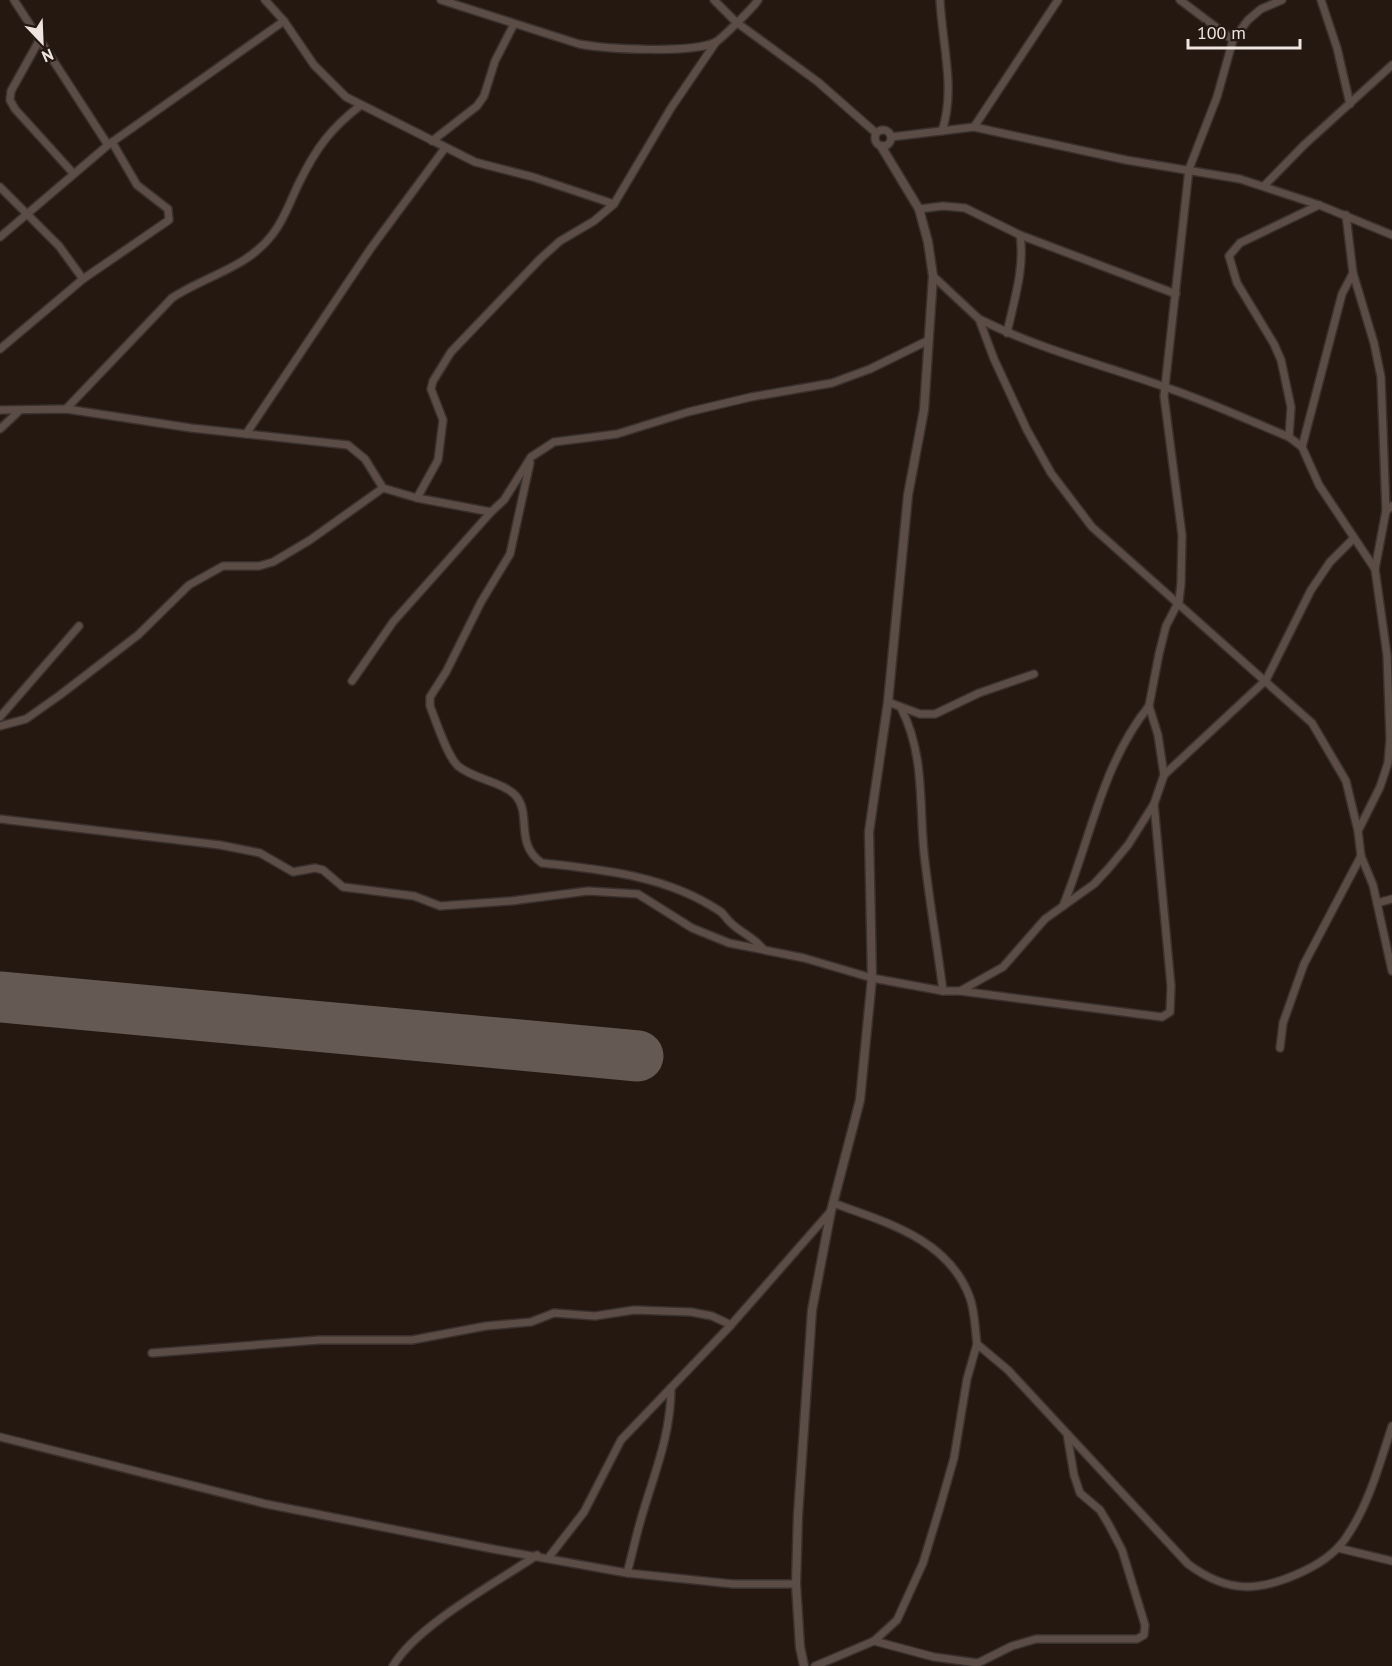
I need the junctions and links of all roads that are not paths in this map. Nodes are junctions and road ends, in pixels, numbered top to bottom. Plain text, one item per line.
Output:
1 (14, 0) edge
2 (265, 0) edge
3 (441, 0) edge
4 (714, 0) edge
5 (758, 0) edge
6 (940, 0) edge
7 (1058, 0) edge
8 (1180, 0) edge
9 (1282, 0) edge
10 (1321, 0) edge
11 (284, 21) junction
12 (736, 22) junction
13 (514, 24) junction
14 (40, 39) junction
15 (1233, 40) junction
16 (716, 42) junction
17 (1392, 65) edge
18 (1350, 104) junction
19 (361, 105) junction
20 (974, 127) junction
21 (942, 131) junction
22 (876, 133) junction
23 (891, 137) junction
24 (432, 141) junction
25 (110, 143) junction
26 (881, 146) junction
27 (445, 148) junction
28 (1189, 170) junction
29 (73, 173) junction
30 (1264, 186) junction
31 (0, 187) edge
32 (614, 204) junction
33 (1319, 205) junction
34 (919, 209) junction
35 (26, 213) junction
36 (1346, 215) junction
37 (1020, 235) junction
38 (1392, 235) edge
39 (0, 237) edge
40 (1353, 273) junction
41 (933, 276) junction
42 (83, 279) junction
43 (1176, 294) junction
44 (979, 319) junction
45 (1007, 333) junction
46 (927, 341) junction
47 (0, 349) edge
48 (1165, 387) junction
49 (66, 409) junction
50 (0, 410) edge
51 (18, 412) junction
52 (0, 429) edge
53 (246, 434) junction
54 (1289, 437) junction
55 (1302, 447) junction
56 (531, 458) junction
57 (383, 488) junction
58 (417, 498) junction
59 (1389, 509) edge
60 (491, 512) junction
61 (1354, 538) junction
62 (1375, 569) junction
63 (1179, 601) junction
64 (79, 626) dead end
65 (1034, 674) dead end
66 (1266, 680) junction
67 (352, 681) dead end
68 (888, 702) junction
69 (1149, 706) junction
70 (901, 708) junction
71 (0, 717) edge
72 (0, 726) edge
73 (1164, 775) junction
74 (1154, 804) junction
75 (0, 819) edge
76 (1358, 831) junction
77 (1361, 856) junction
78 (1392, 899) edge
79 (1377, 903) junction
80 (1062, 907) junction
81 (763, 949) junction
82 (1392, 971) edge
83 (872, 978) junction
84 (943, 991) junction
85 (960, 991) junction
86 (1280, 1048) dead end
87 (832, 1207) junction
88 (731, 1325) junction
89 (977, 1344) junction
90 (152, 1353) dead end
91 (671, 1388) junction
92 (1392, 1426) edge
93 (1066, 1431) junction
94 (0, 1437) edge
95 (1338, 1548) junction
96 (537, 1555) junction
97 (549, 1557) junction
98 (1392, 1561) edge
99 (627, 1573) junction
100 (796, 1584) junction
101 (874, 1641) junction
102 (393, 1666) edge
103 (804, 1666) edge
104 (815, 1666) edge

1 - 14 street
2 - 11 street
3 - 13 street
4 - 12 street
5 - 12 street
6 - 21 street
7 - 20 street
8 - 15 street
9 - 15 street
10 - 18 street
11 - 19 street
11 - 25 street
12 - 16 street
12 - 22 street
13 - 16 street
13 - 24 street
14 - 25 street
14 - 29 street
15 - 28 street
16 - 32 street
17 - 18 street
18 - 30 street
19 - 24 street
19 - 49 street
20 - 21 street
20 - 28 street
21 - 23 street
22 - 23 street
22 - 26 street
23 - 26 street
24 - 27 street
25 - 29 street
25 - 42 street
26 - 34 street
27 - 32 street
27 - 53 street
28 - 30 street
28 - 43 street
29 - 35 street
30 - 33 street
31 - 35 street
32 - 58 street
33 - 36 street
33 - 54 street
34 - 37 street
34 - 41 street
35 - 39 street
35 - 42 street
36 - 38 street
36 - 40 street
37 - 43 street
37 - 45 street
40 - 55 street
40 - 59 street
41 - 44 street
41 - 46 street
42 - 47 street
43 - 48 street
44 - 45 street
44 - 63 street
45 - 48 street
46 - 56 street
46 - 68 street
48 - 54 street
48 - 63 street
49 - 51 street
49 - 53 street
50 - 51 street
51 - 52 street
53 - 57 street
54 - 55 street
55 - 61 street
56 - 60 street
56 - 81 street
57 - 58 street
57 - 72 street
58 - 60 street
59 - 62 street
60 - 67 street
61 - 62 street
61 - 66 street
62 - 76 street
63 - 66 street
63 - 69 street
64 - 71 street
65 - 70 street
66 - 73 street
66 - 76 street
68 - 70 street
68 - 83 street
69 - 73 street
69 - 80 street
70 - 84 street
73 - 74 street
74 - 80 street
74 - 85 street
75 - 81 street
76 - 77 street
77 - 79 street
77 - 86 street
78 - 79 street
79 - 82 street
80 - 85 street
81 - 83 street
83 - 84 street
83 - 87 street
84 - 85 street
87 - 88 street
87 - 89 street
87 - 100 street
88 - 90 street
88 - 91 street
89 - 93 street
89 - 101 street
91 - 97 street
91 - 99 street
92 - 95 street
93 - 95 street
93 - 101 street
94 - 96 street
95 - 98 street
96 - 97 street
96 - 102 street
97 - 99 street
99 - 100 street
100 - 103 street
101 - 104 street

